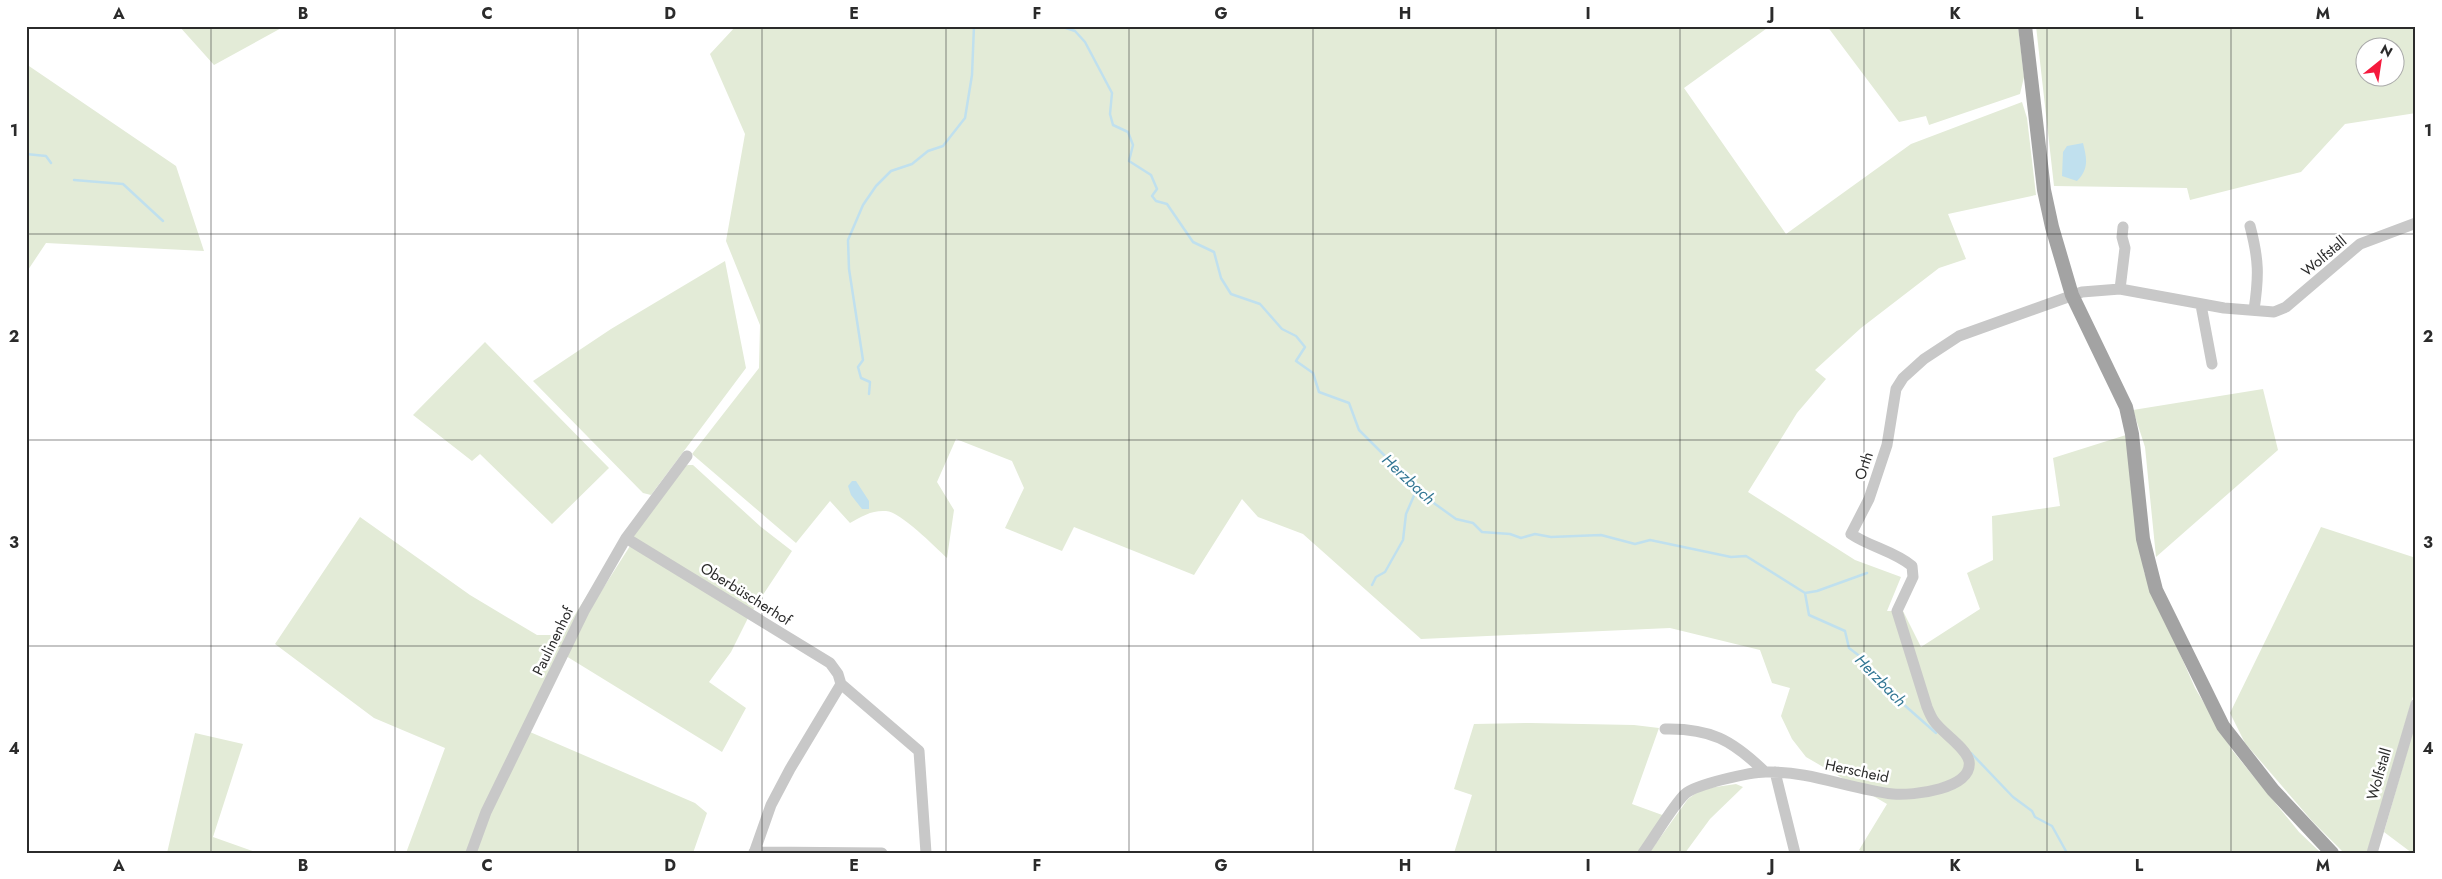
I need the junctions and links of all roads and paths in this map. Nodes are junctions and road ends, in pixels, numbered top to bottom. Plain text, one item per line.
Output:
1 (2025, 26) edge
2 (2416, 223) edge
3 (2250, 226) dead end
4 (2123, 228) dead end
5 (2120, 289) junction
6 (2072, 295) junction
7 (2201, 305) junction
8 (2254, 310) junction
9 (2212, 364) dead end
10 (687, 456) dead end
11 (626, 538) junction
12 (841, 684) junction
13 (2416, 704) edge
14 (1927, 707) joint
15 (1664, 729) dead end
16 (1769, 772) junction
17 (754, 852) edge
18 (470, 853) edge
19 (882, 853) edge
20 (926, 853) edge
21 (1643, 853) edge
22 (1795, 853) edge
23 (2332, 853) edge
24 (2372, 853) edge

1 - 6 main road
2 - 8 street, Wolfstall
3 - 8 street
4 - 5 street
5 - 6 street, Wolfstall
5 - 7 street, Wolfstall
6 - 14 street, Orth
6 - 23 main road
7 - 8 street, Wolfstall
7 - 9 street
10 - 11 street, Paulinenhof
11 - 12 street, Oberbüscherhof
11 - 18 street, Paulinenhof
12 - 17 street
12 - 20 street, Oberbüscherhof
13 - 24 street, Wolfstall
14 - 16 street, Herscheid
15 - 16 street
16 - 21 street, Herscheid
16 - 22 street
17 - 19 street

